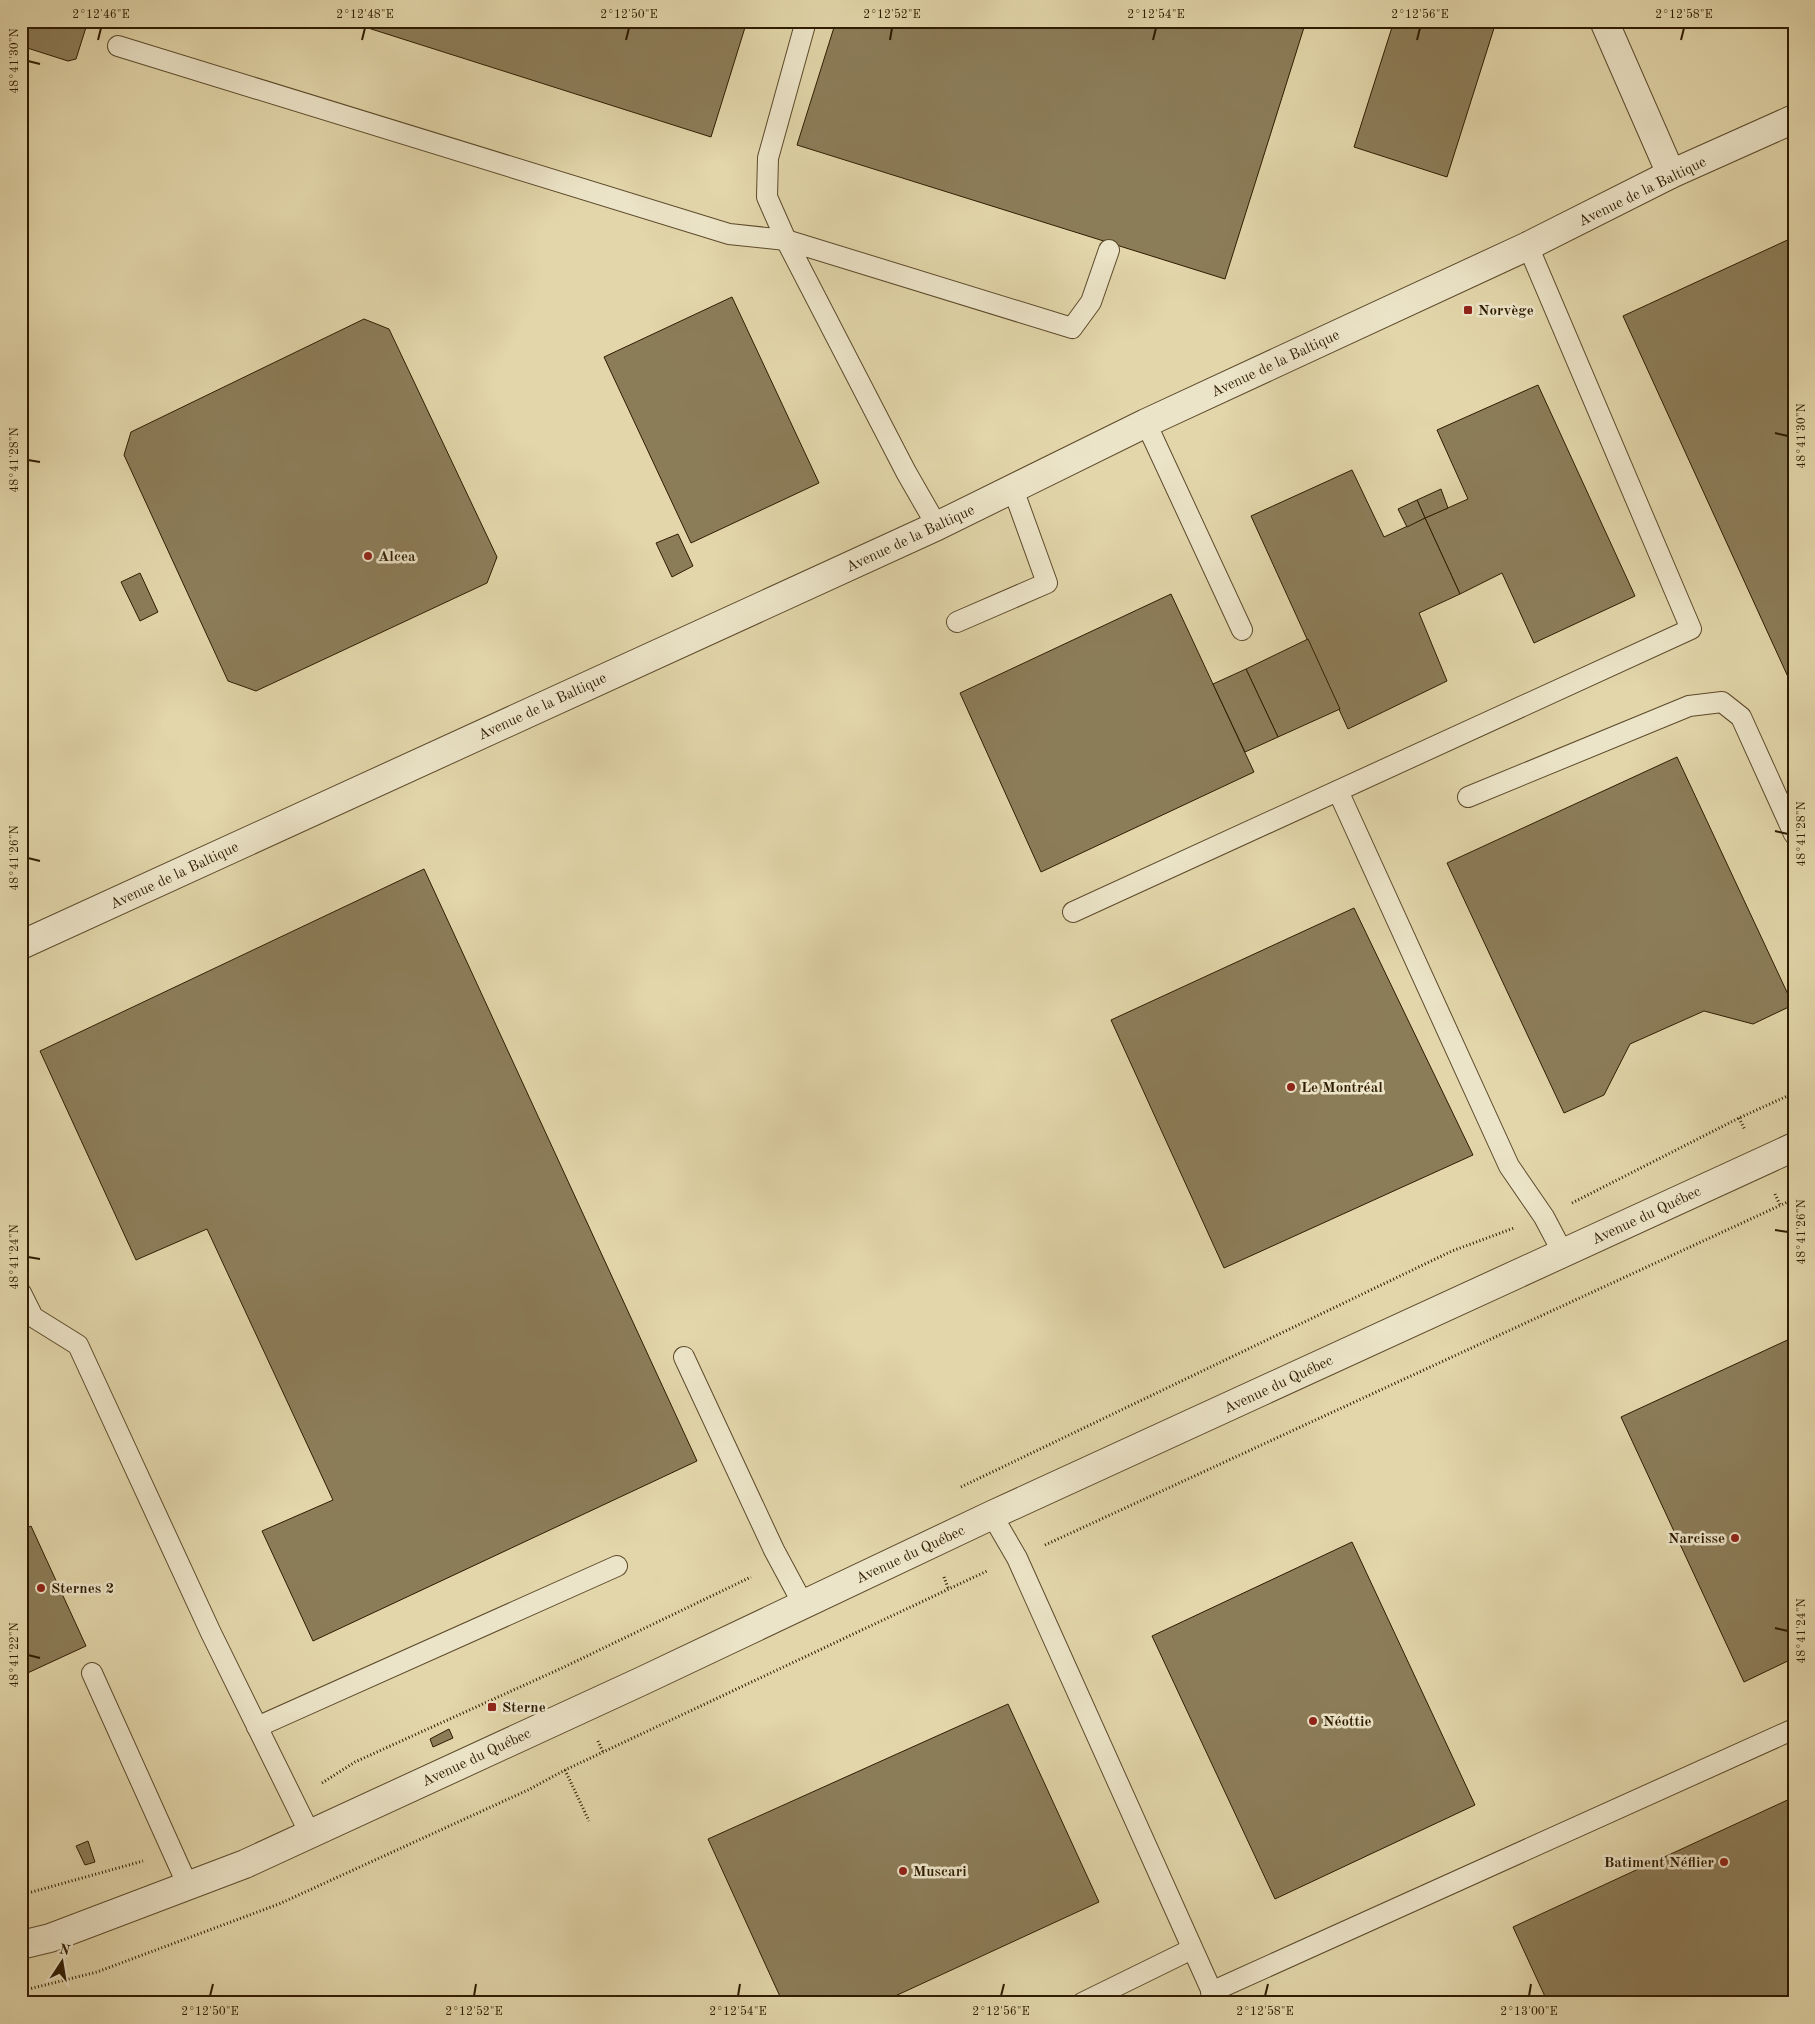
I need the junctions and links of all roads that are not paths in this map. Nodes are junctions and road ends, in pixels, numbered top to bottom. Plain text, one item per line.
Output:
1 (806, 21) edge
2 (1604, 21) edge
3 (118, 46) dead end
4 (1794, 120) edge
5 (1671, 174) junction
6 (786, 240) junction
7 (1528, 246) junction
8 (1109, 250) dead end
9 (1146, 423) junction
10 (1013, 489) junction
11 (937, 526) junction
12 (957, 622) dead end
13 (1242, 630) dead end
14 (1338, 791) junction
15 (1468, 797) dead end
16 (1794, 834) edge
17 (1073, 912) dead end
18 (21, 945) edge
19 (1794, 1147) edge
20 (1563, 1253) junction
21 (21, 1292) edge
22 (684, 1358) dead end
23 (992, 1515) junction
24 (617, 1566) dead end
25 (803, 1604) junction
26 (92, 1673) dead end
27 (257, 1727) junction
28 (1794, 1729) edge
29 (310, 1834) junction
30 (188, 1886) junction
31 (21, 1945) edge
32 (1192, 1950) junction
33 (1214, 1997) edge
34 (1082, 2003) edge

1 - 6 lane
2 - 5 street
3 - 6 lane
4 - 5 street, Avenue de la Baltique
5 - 7 street, Avenue de la Baltique
6 - 8 lane
6 - 11 lane
7 - 9 street, Avenue de la Baltique
7 - 14 lane
9 - 10 street, Avenue de la Baltique
9 - 13 lane
10 - 11 street, Avenue de la Baltique
10 - 12 lane
11 - 18 street, Avenue de la Baltique
14 - 17 lane
14 - 20 lane
15 - 16 lane
19 - 20 street, Avenue du Québec
20 - 23 street, Avenue du Québec
21 - 27 lane
22 - 25 lane
23 - 25 street, Avenue du Québec
23 - 32 lane
24 - 27 lane
25 - 29 street, Avenue du Québec
26 - 30 lane
27 - 29 lane
28 - 33 lane
29 - 30 street, Avenue du Québec
30 - 31 street, Avenue du Québec
32 - 33 lane
32 - 34 lane

